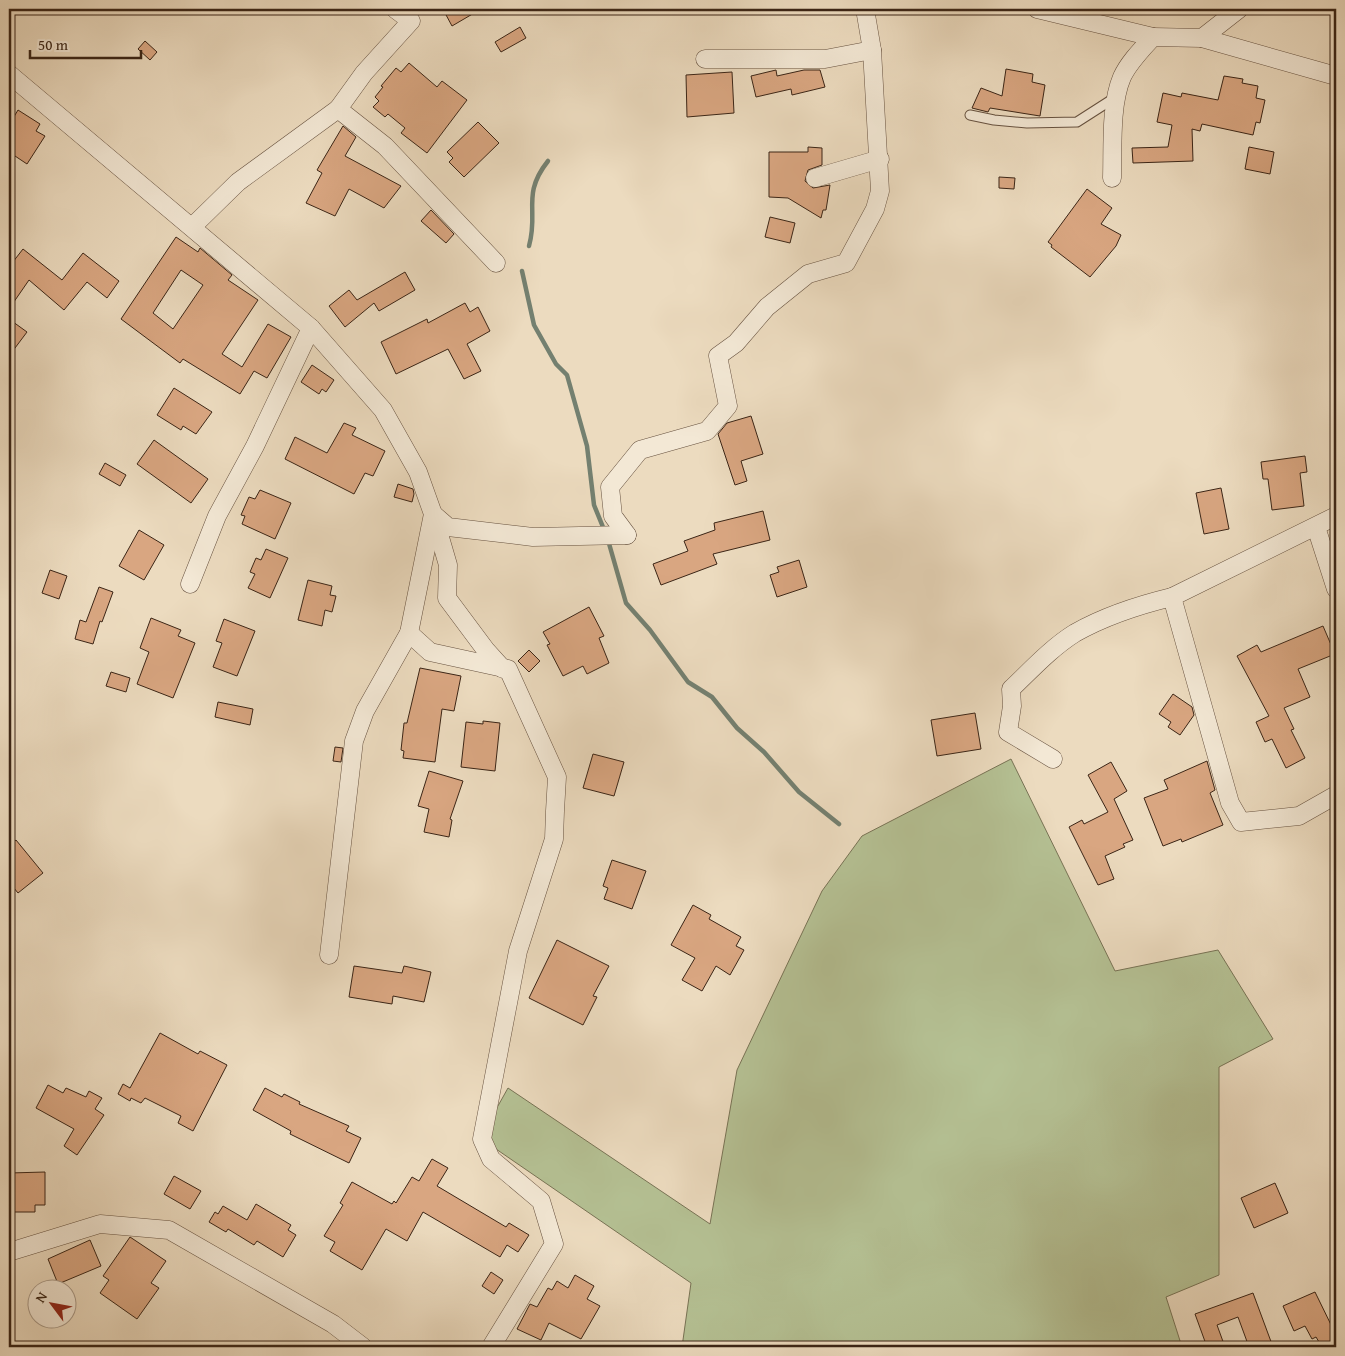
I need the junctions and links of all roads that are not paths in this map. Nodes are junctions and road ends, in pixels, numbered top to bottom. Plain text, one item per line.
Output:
1 (395, 9) edge
2 (865, 9) edge
3 (1037, 9) edge
4 (1239, 9) edge
5 (1153, 37) junction
6 (1202, 38) junction
7 (872, 50) junction
8 (705, 59) dead end
9 (9, 74) edge
10 (1336, 76) edge
11 (1116, 97) junction
12 (338, 108) junction
13 (970, 116) dead end
14 (880, 159) junction
15 (815, 178) dead end
16 (1112, 178) dead end
17 (193, 226) junction
18 (496, 263) dead end
19 (311, 328) junction
20 (433, 514) junction
21 (1336, 516) edge
22 (1316, 527) junction
23 (190, 584) dead end
24 (1336, 588) edge
25 (1172, 597) junction
26 (409, 633) junction
27 (504, 668) junction
28 (1053, 759) dead end
29 (1336, 795) edge
30 (330, 955) dead end
31 (9, 1252) edge
32 (363, 1347) edge
33 (491, 1347) edge

1 - 12 street
2 - 7 street
3 - 5 street
4 - 6 street
5 - 6 street
5 - 11 street
6 - 10 street
7 - 8 street
7 - 14 street
9 - 17 street
11 - 13 lane
11 - 16 street
12 - 17 street
12 - 18 street
14 - 15 street
14 - 20 street
17 - 19 street
19 - 20 street
19 - 23 street
20 - 26 street
20 - 27 street
21 - 22 street
22 - 24 street
22 - 25 street
25 - 28 street
25 - 29 street
26 - 27 street
26 - 30 street
27 - 33 street
31 - 32 street

